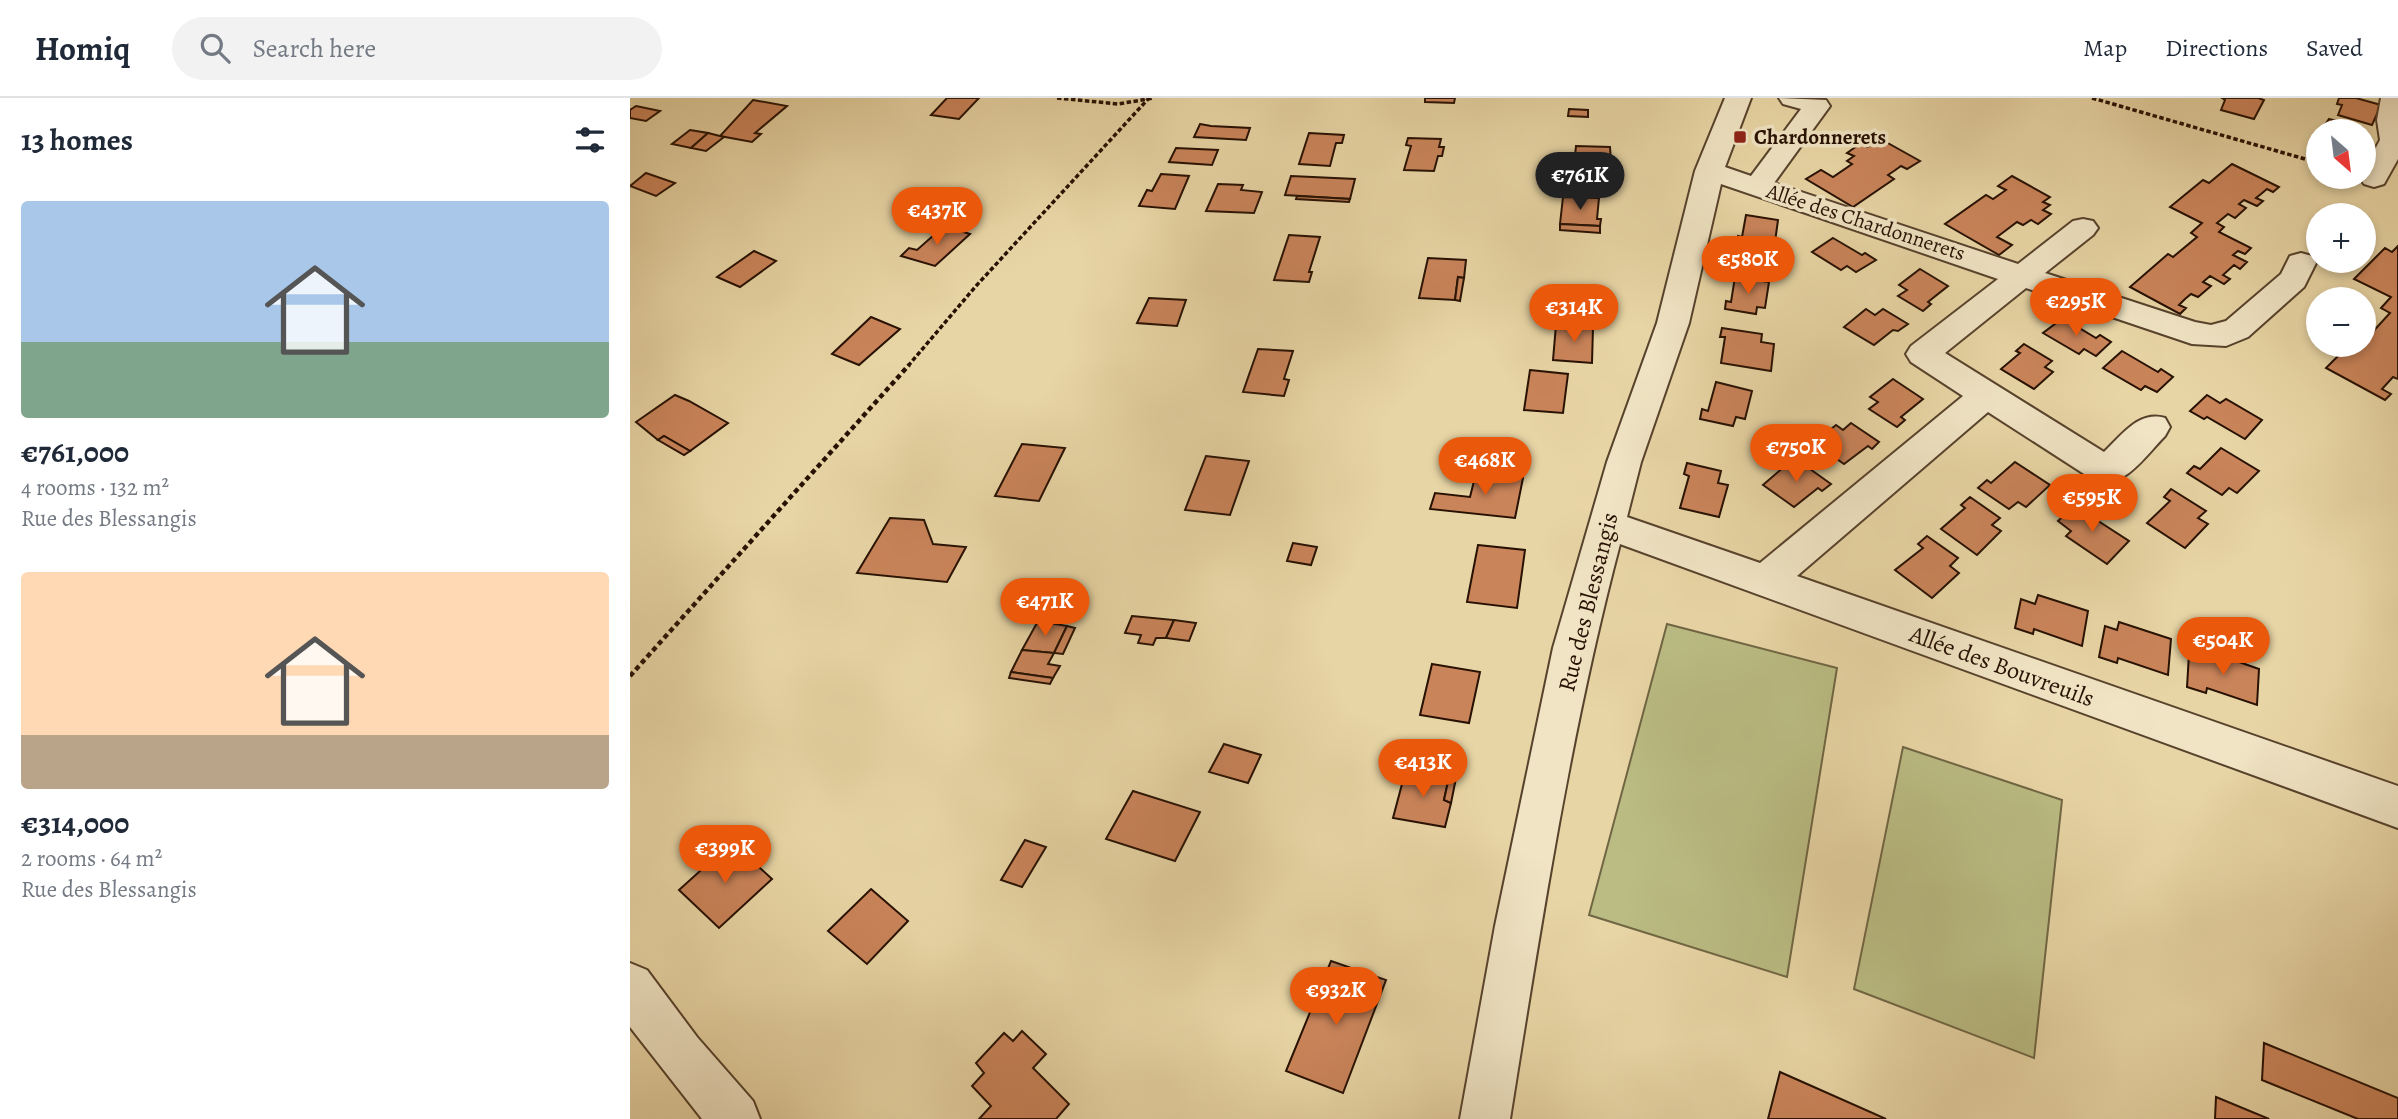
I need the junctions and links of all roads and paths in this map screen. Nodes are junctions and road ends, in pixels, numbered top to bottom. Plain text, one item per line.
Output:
1 (1057, 98) edge
2 (1738, 98) edge
3 (1792, 98) edge
4 (2092, 98) edge
5 (2394, 98) edge
6 (1150, 99) edge
7 (2306, 159) edge
8 (1709, 171) junction
9 (2376, 174) edge
10 (1757, 187) junction
11 (2082, 228) dead end
12 (2301, 263) dead end
13 (2022, 274) junction
14 (1986, 395) junction
15 (2153, 427) dead end
16 (1606, 524) junction
17 (1765, 581) junction
18 (630, 676) edge
19 (2398, 807) edge
20 (630, 987) edge
21 (735, 1119) edge
22 (1485, 1119) edge

1 - 6 path
2 - 8 street, Rue des Blessangis
3 - 10 street
4 - 7 path
5 - 9 street
6 - 18 path
8 - 10 street, Allée des Chardonnerets
8 - 16 street, Rue des Blessangis
10 - 13 street, Allée des Chardonnerets
11 - 13 street
12 - 13 street, Allée des Chardonnerets
13 - 14 street
14 - 15 street
14 - 17 street
16 - 17 street, Allée des Bouvreuils
16 - 22 street, Rue des Blessangis
17 - 19 street, Allée des Bouvreuils
20 - 21 street

